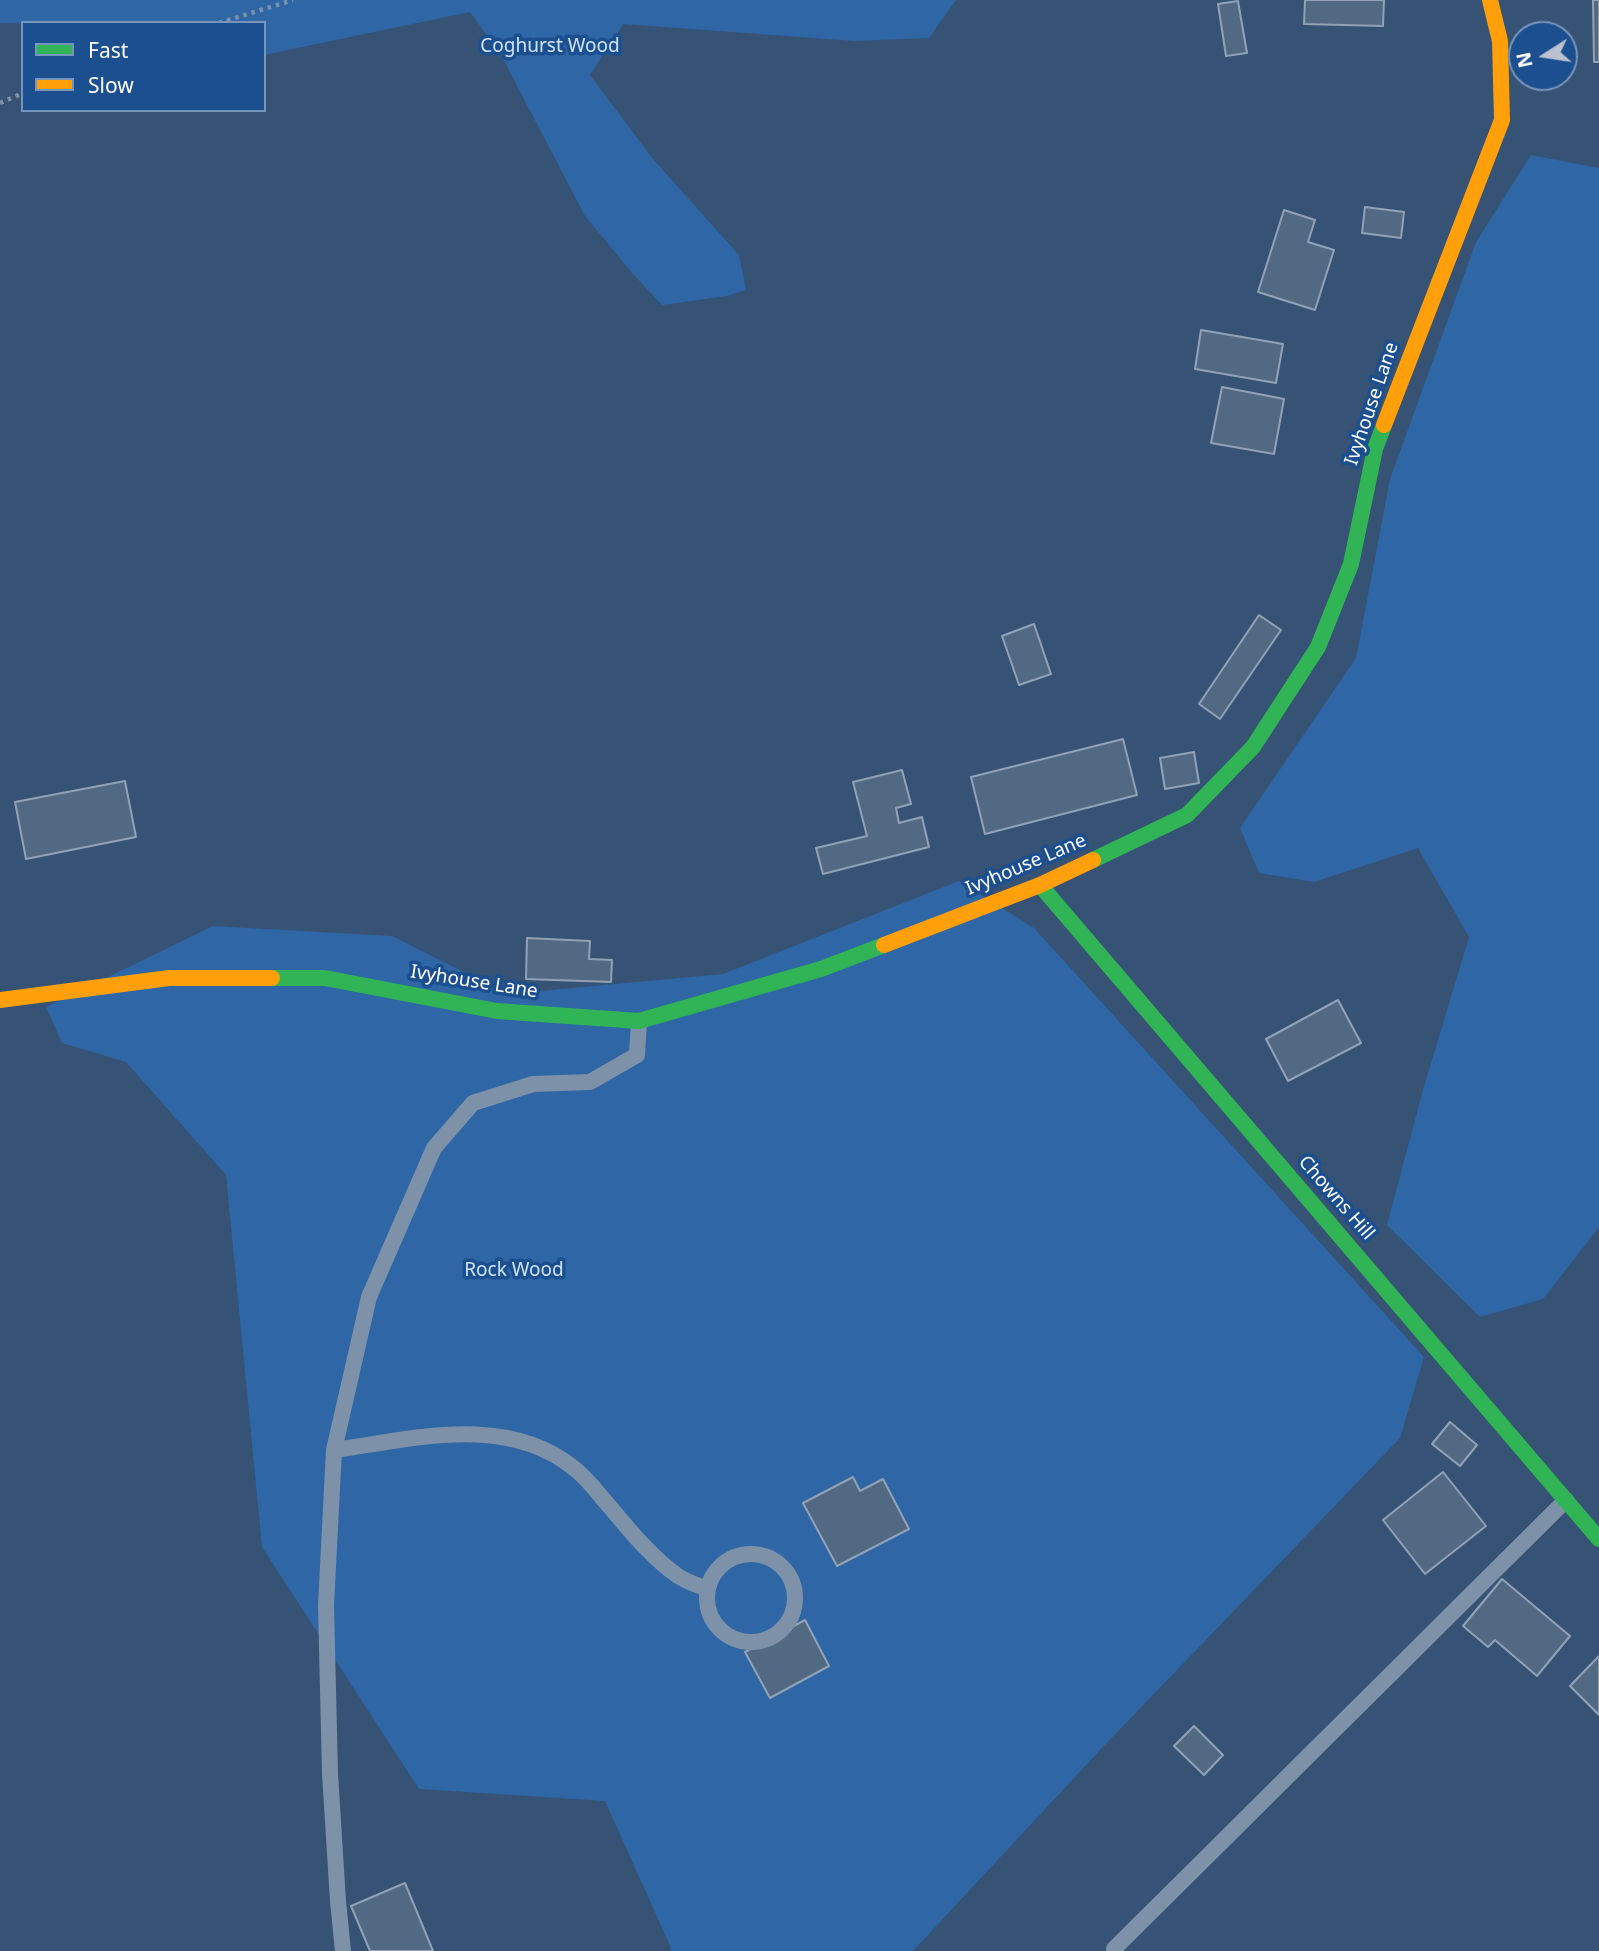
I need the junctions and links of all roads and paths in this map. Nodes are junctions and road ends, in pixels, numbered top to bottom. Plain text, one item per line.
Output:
1 (293, 0) edge
2 (1490, 0) edge
3 (225, 21) edge
4 (21, 94) edge
5 (0, 103) edge
6 (1040, 885) junction
7 (0, 1000) edge
8 (639, 1021) junction
9 (334, 1450) junction
10 (1566, 1500) junction
11 (1599, 1539) edge
12 (707, 1589) junction
13 (1114, 1949) dead end
14 (343, 1951) edge

1 - 3 path
2 - 6 street, Ivyhouse Lane
4 - 5 path
6 - 8 street, Ivyhouse Lane
6 - 10 street, Chowns Hill
7 - 8 street, Ivyhouse Lane
8 - 9 lane
9 - 12 lane
9 - 14 lane
10 - 11 street, Chowns Hill
10 - 13 lane
12 - 12 lane

